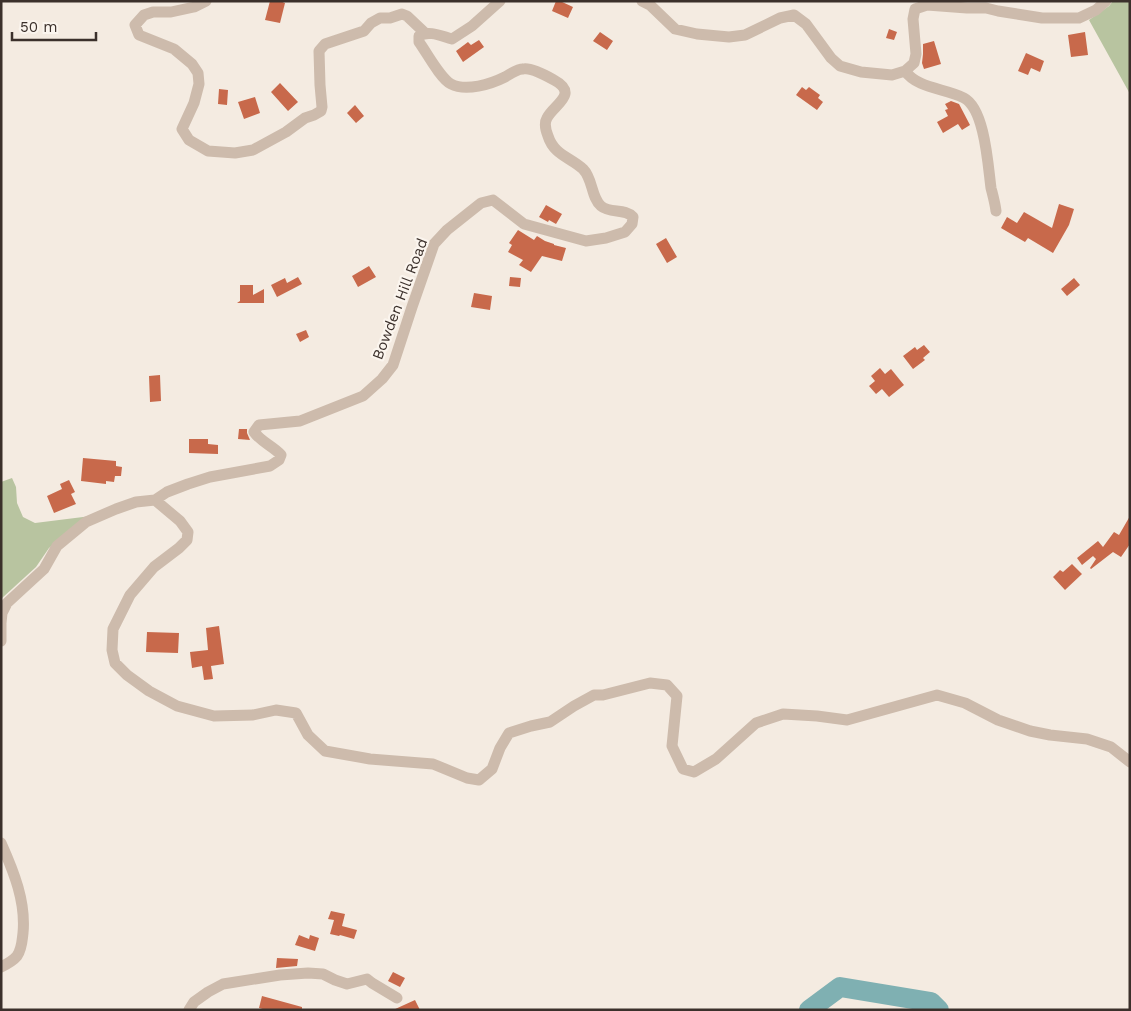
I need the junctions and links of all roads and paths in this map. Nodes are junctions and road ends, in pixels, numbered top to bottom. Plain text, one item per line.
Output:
1 (500, 1) edge
2 (642, 1) edge
3 (1106, 1) edge
4 (204, 2) edge
5 (425, 33) junction
6 (905, 71) junction
7 (996, 211) dead end
8 (155, 500) junction
9 (1, 623) edge
10 (1, 641) edge
11 (1130, 762) edge
12 (1, 843) edge
13 (1, 967) edge
14 (397, 998) dead end
15 (189, 1010) edge

1 - 5 street
2 - 6 street
3 - 6 street
4 - 5 street
5 - 8 street, Bowden Hill Road
6 - 7 street
8 - 9 street
8 - 11 street
9 - 10 street
12 - 13 street
14 - 15 street

